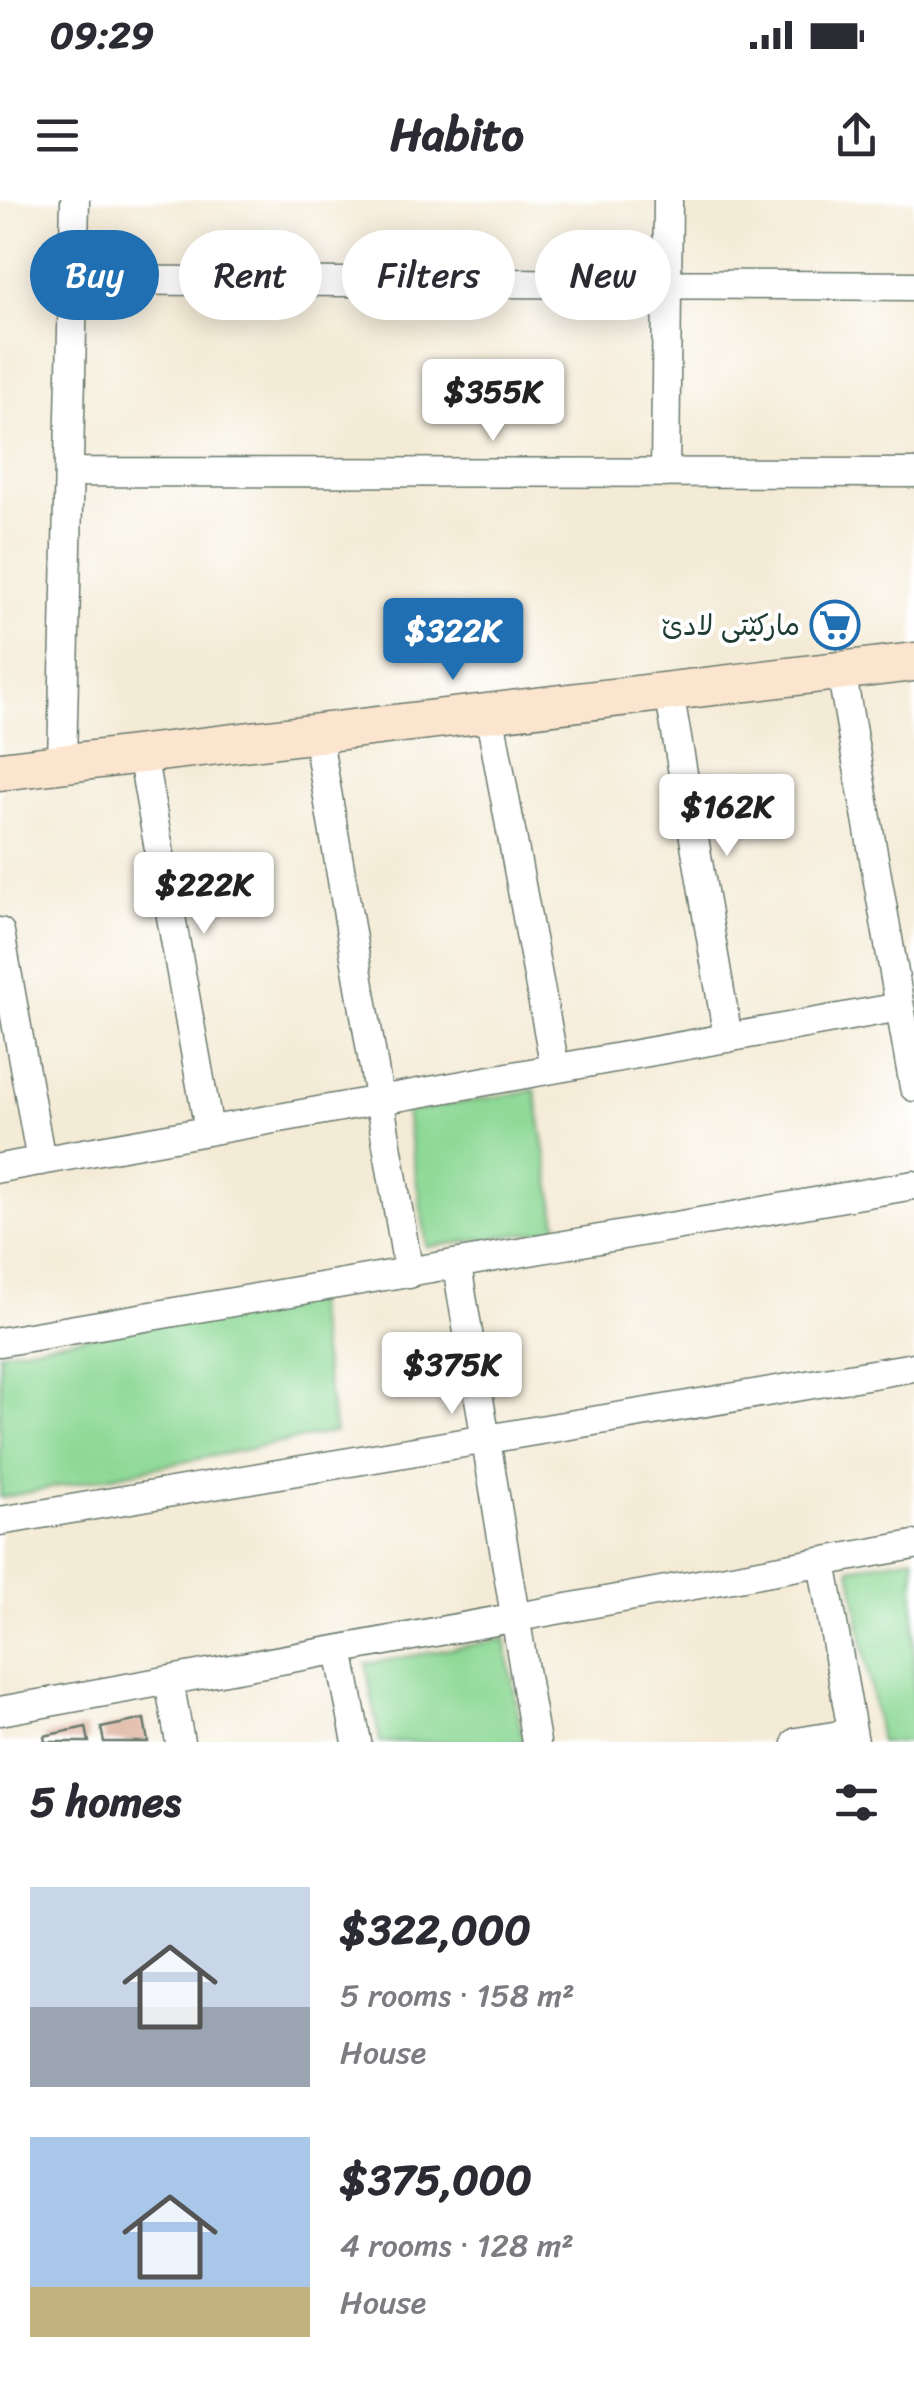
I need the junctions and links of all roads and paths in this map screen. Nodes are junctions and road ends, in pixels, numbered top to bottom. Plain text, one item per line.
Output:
1 (75, 200) edge
2 (668, 200) edge
3 (75, 230) edge
4 (667, 230) edge
5 (159, 280) edge
6 (535, 282) edge
7 (671, 282) edge
8 (914, 286) edge
9 (73, 320) edge
10 (666, 320) edge
11 (71, 472) junction
12 (665, 473) junction
13 (914, 473) edge
14 (914, 662) edge
15 (841, 670) junction
16 (669, 691) junction
17 (489, 712) junction
18 (317, 733) junction
19 (142, 754) junction
20 (62, 763) junction
21 (0, 770) edge
22 (0, 932) edge
23 (4, 980) edge
24 (900, 1007) junction
25 (728, 1038) junction
26 (555, 1068) junction
27 (914, 1087) edge
28 (379, 1100) junction
29 (209, 1130) junction
30 (42, 1161) junction
31 (0, 1168) edge
32 (914, 1185) edge
33 (457, 1266) junction
34 (409, 1274) junction
35 (0, 1342) edge
36 (914, 1367) edge
37 (486, 1440) junction
38 (0, 1520) edge
39 (914, 1545) edge
40 (822, 1562) junction
41 (516, 1618) junction
42 (339, 1650) junction
43 (169, 1680) junction
44 (0, 1711) edge
45 (853, 1737) edge
46 (180, 1742) edge
47 (357, 1742) edge
48 (536, 1742) edge
49 (796, 1742) edge

1 - 3 street
2 - 4 street
5 - 6 street
7 - 8 street
9 - 11 street
10 - 12 street
11 - 12 street
11 - 20 street
12 - 13 street
14 - 15 street
15 - 16 street
15 - 24 street
16 - 17 street
16 - 25 street
17 - 18 street
17 - 26 street
18 - 19 street
18 - 28 street
19 - 20 street
19 - 29 street
20 - 21 street
22 - 23 street
23 - 30 street
24 - 25 street
24 - 27 street
25 - 26 street
26 - 28 street
28 - 29 street
28 - 34 street
29 - 30 street
30 - 31 street
32 - 33 street
33 - 34 street
33 - 37 street
34 - 35 street
36 - 37 street
37 - 38 street
37 - 41 street
39 - 40 street
40 - 41 street
40 - 45 street
41 - 42 street
41 - 48 street
42 - 43 street
42 - 47 street
43 - 44 street
43 - 46 street
45 - 49 street

